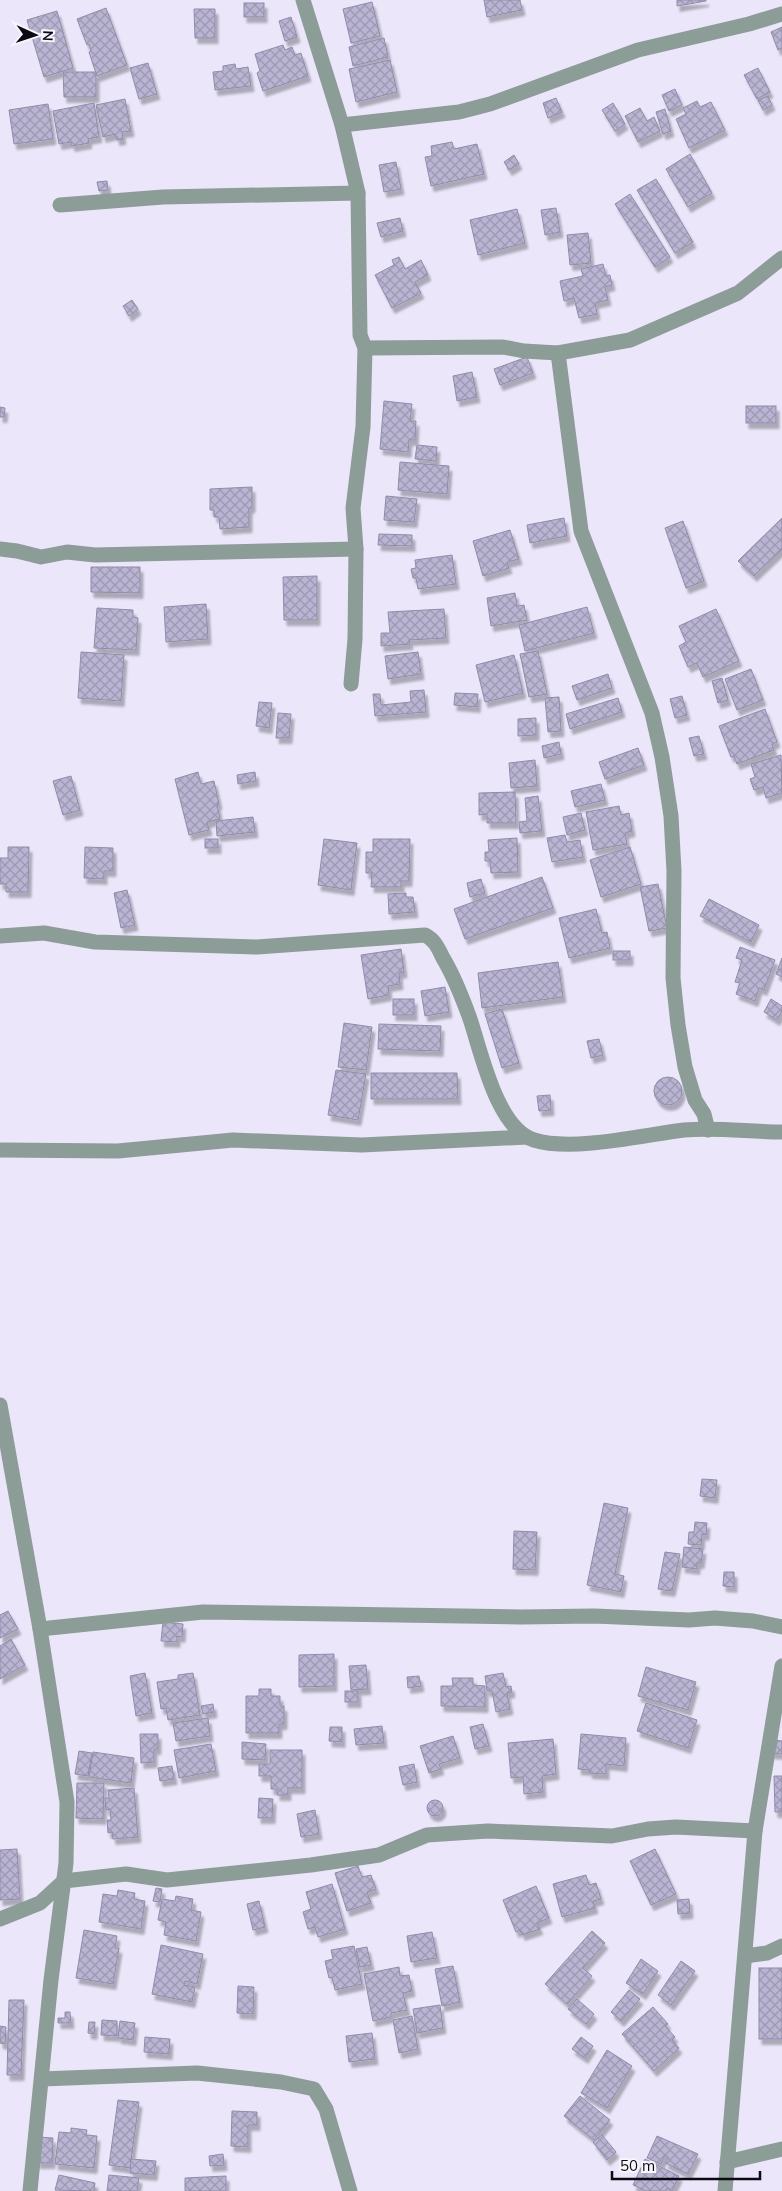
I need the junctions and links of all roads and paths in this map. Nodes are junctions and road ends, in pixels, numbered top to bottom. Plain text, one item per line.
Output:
1 (302, 0) edge
2 (782, 14) edge
3 (342, 125) junction
4 (358, 193) junction
5 (60, 205) dead end
6 (782, 258) edge
7 (365, 348) junction
8 (558, 353) junction
9 (0, 549) edge
10 (356, 549) junction
11 (351, 684) dead end
12 (0, 936) edge
13 (708, 1130) junction
14 (782, 1132) edge
15 (526, 1136) junction
16 (0, 1150) edge
17 (0, 1405) edge
18 (782, 1627) edge
19 (40, 1629) junction
20 (782, 1666) edge
21 (755, 1832) junction
22 (64, 1881) junction
23 (0, 1919) edge
24 (782, 1946) edge
25 (745, 1956) junction
26 (42, 2079) junction
27 (782, 2149) edge
28 (727, 2162) junction
29 (30, 2191) edge
30 (350, 2191) edge
31 (724, 2191) edge

1 - 3 street
2 - 3 street
3 - 4 street
4 - 5 street
4 - 7 street
6 - 8 street
7 - 8 street
7 - 10 street
8 - 13 street
9 - 10 street
10 - 11 street
12 - 15 street
13 - 14 street
13 - 15 street
15 - 16 street
17 - 19 street
18 - 19 street
19 - 22 street
20 - 21 street
21 - 22 street
21 - 25 street
22 - 23 street
22 - 26 street
24 - 25 street
25 - 28 street
26 - 29 street
26 - 30 street
27 - 28 street
28 - 31 street

